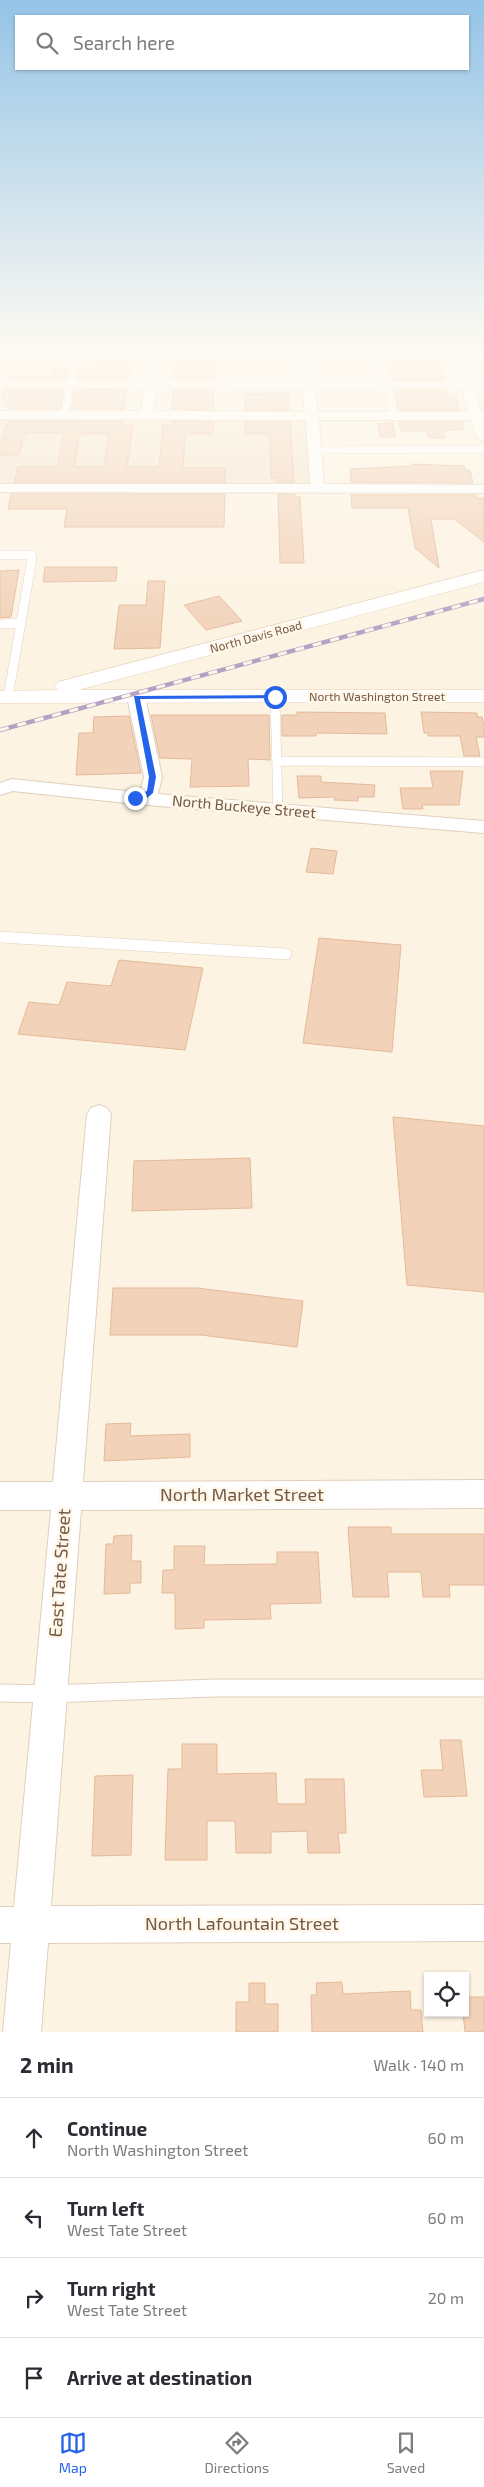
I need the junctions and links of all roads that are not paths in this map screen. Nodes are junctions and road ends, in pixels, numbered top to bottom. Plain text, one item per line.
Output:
1 (314, 450) joint
2 (484, 450) edge
3 (0, 488) edge
4 (317, 488) junction
5 (484, 488) edge
6 (0, 555) edge
7 (484, 576) edge
8 (21, 623) junction
9 (0, 624) edge
10 (0, 672) edge
11 (12, 672) junction
12 (484, 696) edge
13 (12, 697) edge
14 (136, 697) junction
15 (275, 697) junction
16 (277, 761) junction
17 (484, 762) edge
18 (2, 788) edge
19 (135, 798) junction
20 (278, 810) junction
21 (484, 827) edge
22 (0, 937) edge
23 (286, 954) dead end
24 (98, 1114) dead end
25 (484, 1494) edge
26 (0, 1496) edge
27 (66, 1496) junction
28 (484, 1688) edge
29 (0, 1693) edge
30 (50, 1694) junction
31 (484, 1923) edge
32 (16, 1925) edge
33 (22, 2032) edge

1 - 2 lane
1 - 4 street
3 - 4 street
4 - 5 street
6 - 8 lane
7 - 13 street, North Davis Road
8 - 9 lane
8 - 11 lane
10 - 11 lane
11 - 13 lane
12 - 15 street, North Washington Street
13 - 14 street, North Washington Street
14 - 15 street, North Washington Street
14 - 19 street
15 - 16 lane
16 - 17 lane
16 - 20 lane
18 - 19 street, North Buckeye Street
19 - 20 street, North Buckeye Street
20 - 21 street, North Buckeye Street
22 - 23 lane
24 - 27 street, East Tate Street
25 - 27 street, North Market Street
26 - 27 street, North Market Street
27 - 30 street, East Tate Street
28 - 30 lane
29 - 30 lane
30 - 32 street, East Tate Street
31 - 32 street, North Lafountain Street
32 - 33 street, East Tate Street

